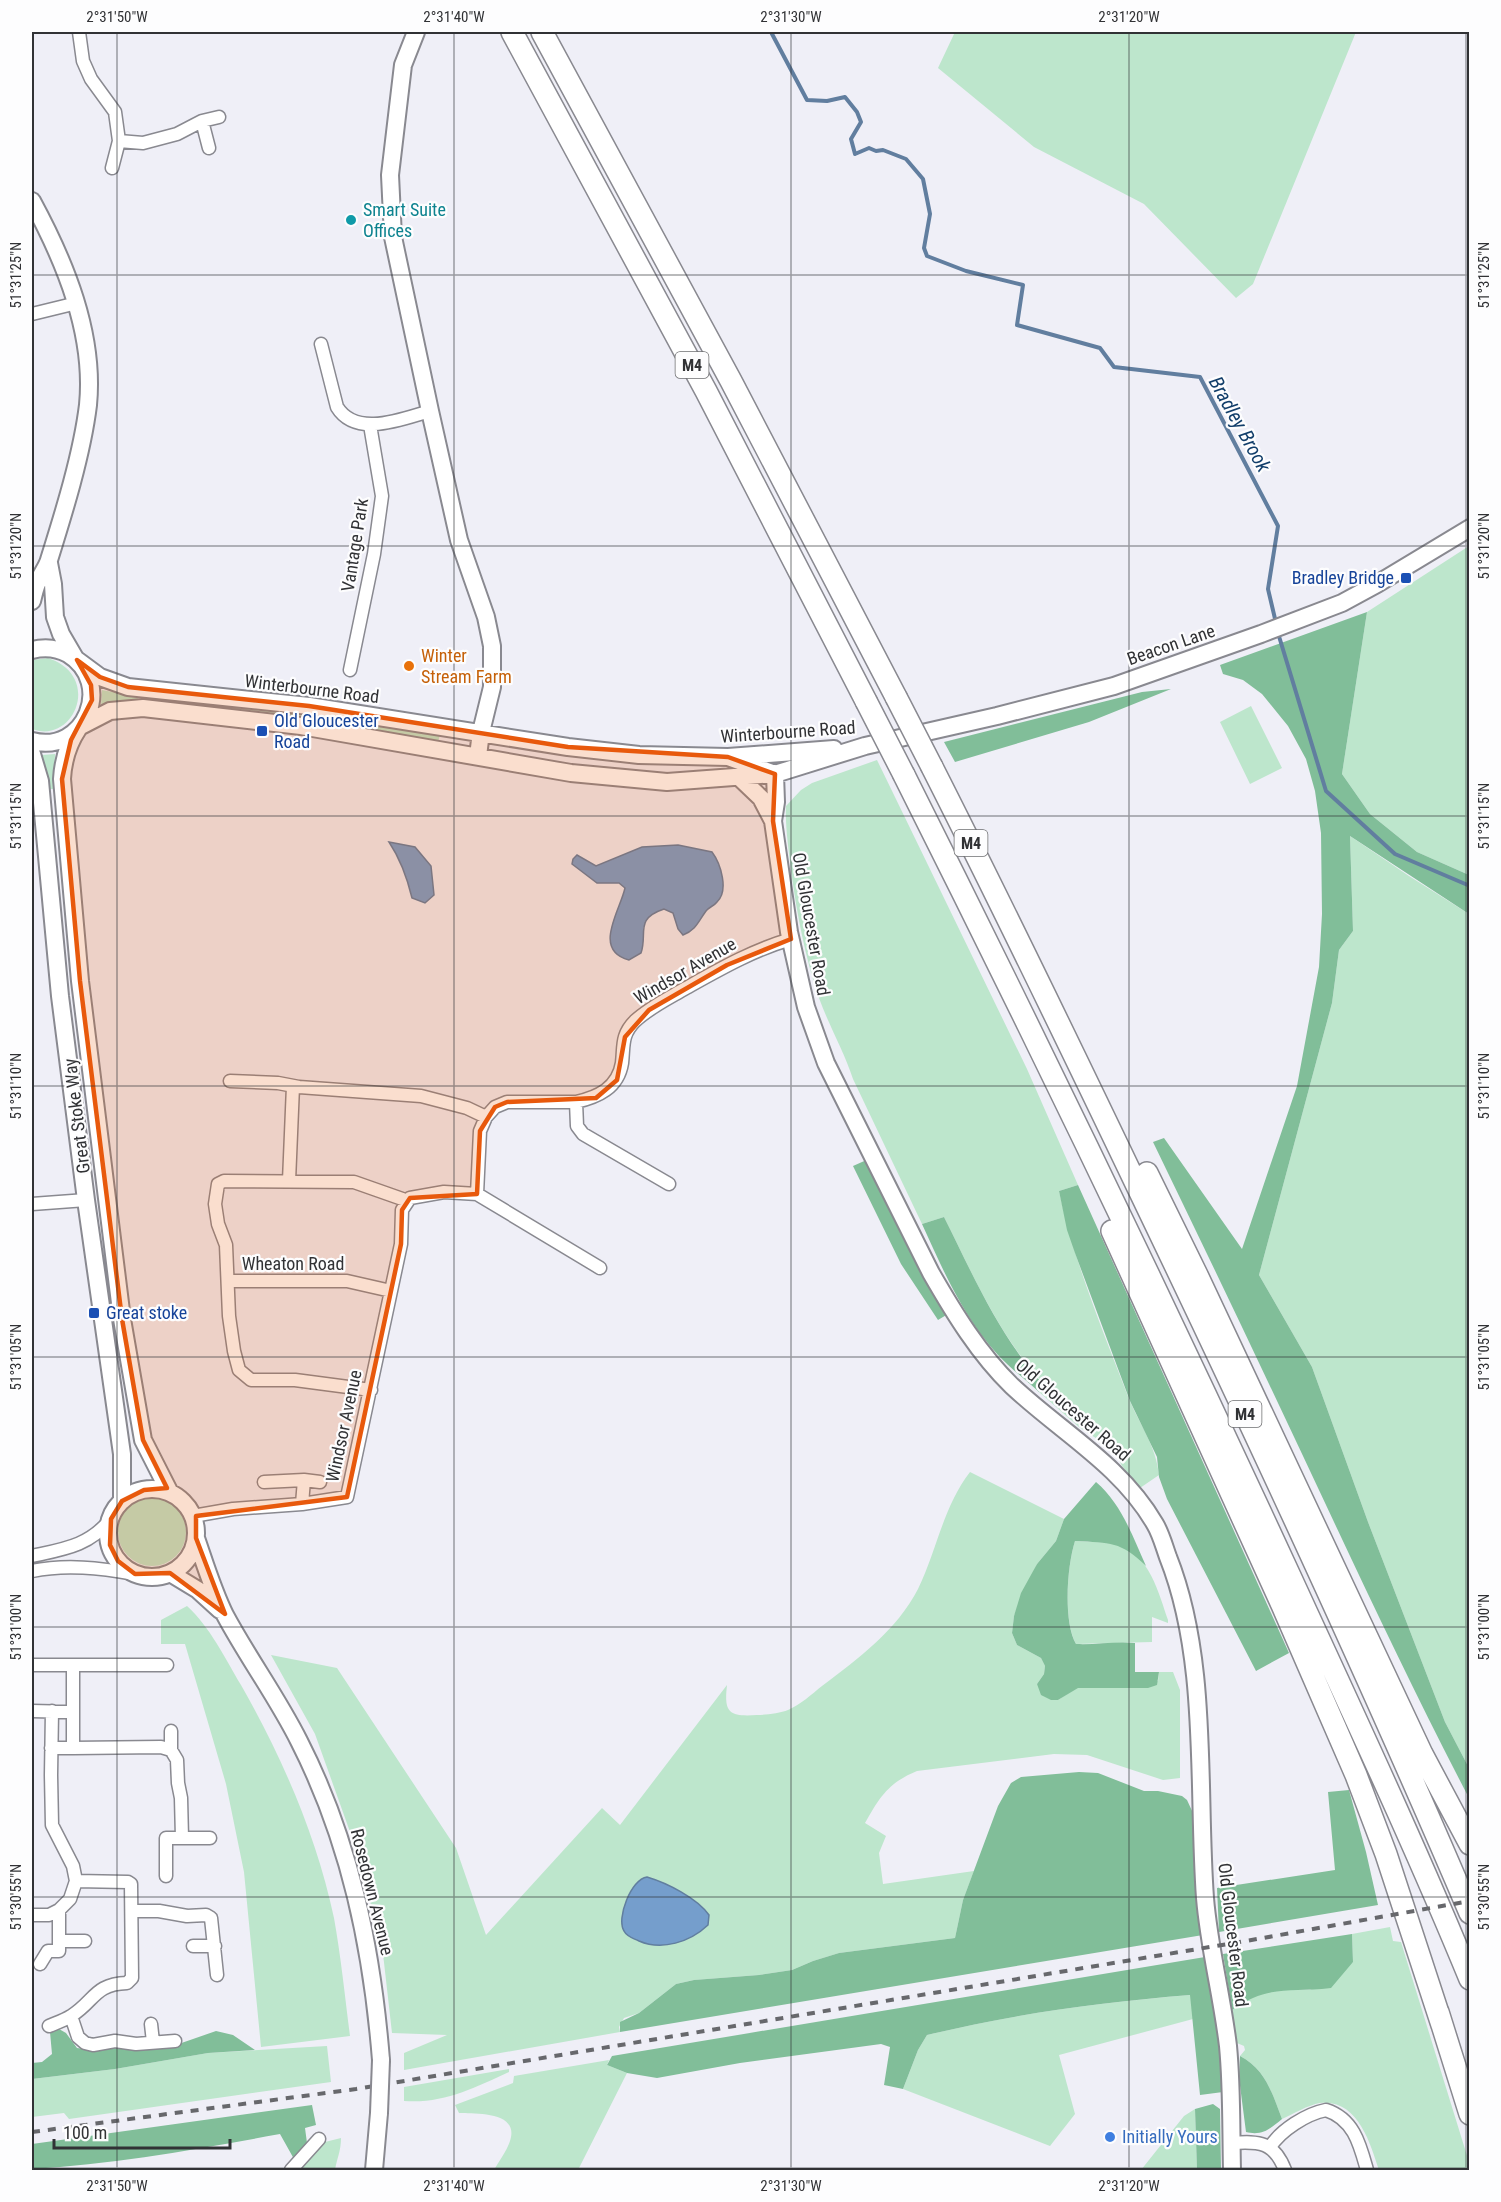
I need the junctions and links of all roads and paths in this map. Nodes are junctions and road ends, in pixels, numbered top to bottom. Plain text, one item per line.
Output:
1 (79, 32) edge
2 (416, 32) edge
3 (512, 32) edge
4 (542, 32) edge
5 (219, 117) dead end
6 (202, 121) junction
7 (120, 141) junction
8 (209, 148) dead end
9 (112, 168) dead end
10 (32, 201) edge
11 (77, 303) junction
12 (32, 314) edge
13 (321, 344) dead end
14 (430, 411) junction
15 (370, 425) junction
16 (1470, 528) edge
17 (49, 563) junction
18 (32, 601) edge
19 (32, 650) edge
20 (76, 659) junction
21 (350, 670) dead end
22 (79, 728) junction
23 (481, 732) junction
24 (32, 741) edge
25 (865, 746) junction
26 (32, 754) edge
27 (478, 756) junction
28 (728, 757) junction
29 (775, 774) junction
30 (739, 777) junction
31 (773, 821) junction
32 (1010, 920) junction
33 (790, 939) junction
34 (1032, 1032) junction
35 (230, 1081) dead end
36 (293, 1086) junction
37 (576, 1102) junction
38 (486, 1117) junction
39 (288, 1181) junction
40 (669, 1184) dead end
41 (477, 1194) junction
42 (86, 1200) junction
43 (408, 1200) junction
44 (32, 1204) edge
45 (600, 1268) dead end
46 (229, 1281) junction
47 (391, 1291) junction
48 (371, 1390) junction
49 (304, 1480) junction
50 (264, 1482) dead end
51 (320, 1482) dead end
52 (170, 1493) junction
53 (122, 1501) junction
54 (303, 1504) junction
55 (193, 1516) junction
56 (111, 1519) junction
57 (196, 1538) junction
58 (32, 1556) edge
59 (32, 1571) edge
60 (171, 1573) junction
61 (135, 1574) junction
62 (1299, 1596) junction
63 (225, 1614) junction
64 (32, 1665) edge
65 (73, 1665) junction
66 (167, 1665) dead end
67 (52, 1711) junction
68 (32, 1712) edge
69 (73, 1712) junction
70 (171, 1731) dead end
71 (51, 1748) junction
72 (73, 1748) junction
73 (166, 1748) junction
74 (182, 1838) junction
75 (210, 1838) dead end
76 (1470, 1844) edge
77 (166, 1876) dead end
78 (76, 1881) junction
79 (59, 1910) junction
80 (132, 1911) junction
81 (1470, 1913) edge
82 (32, 1915) edge
83 (59, 1941) junction
84 (85, 1941) dead end
85 (193, 1946) dead end
86 (214, 1946) junction
87 (40, 1964) dead end
88 (217, 1975) dead end
89 (1470, 1979) edge
90 (71, 2016) junction
91 (151, 2024) dead end
92 (1442, 2025) junction
93 (49, 2026) dead end
94 (175, 2041) dead end
95 (153, 2042) junction
96 (1470, 2114) edge
97 (319, 2139) dead end
98 (1232, 2143) junction
99 (1270, 2147) junction
100 (291, 2170) edge
101 (374, 2170) edge
102 (1232, 2170) edge
103 (1286, 2170) edge
104 (1367, 2170) edge

1 - 7 street
2 - 14 main road
3 - 34 highway, M4, bridge
4 - 32 highway, M4, bridge
5 - 6 street
6 - 7 street
6 - 8 street
7 - 9 street
10 - 11 main road
11 - 12 street
11 - 17 main road
13 - 15 street
14 - 15 street
14 - 23 main road
15 - 21 street, Vantage Park
16 - 25 main road, Beacon Lane
17 - 18 main road
17 - 20 main road
19 - 20 main road
20 - 22 main road
20 - 23 main road, Winterbourne Road
22 - 24 main road
22 - 27 main road, Winterbourne Road
22 - 52 main road, Great Stoke Way
23 - 27 main road
23 - 28 main road, Winterbourne Road
25 - 28 main road, Winterbourne Road
25 - 29 main road, Winterbourne Road
26 - 42 main road, Great Stoke Way
27 - 30 main road, Winterbourne Road
28 - 29 main road
29 - 30 main road, Winterbourne Road
29 - 31 main road, Old Gloucester Road
30 - 31 main road, Old Gloucester Road
31 - 33 main road, Old Gloucester Road
32 - 76 highway, M4
32 - 81 highway, M4
33 - 37 street, Windsor Avenue
33 - 98 main road, Old Gloucester Road
34 - 62 highway, M4
34 - 92 highway, M4
35 - 36 street
36 - 38 street
36 - 39 street
37 - 38 street
37 - 40 street
38 - 41 street
39 - 43 street
39 - 46 street
41 - 43 street
41 - 45 street
42 - 44 street
42 - 53 main road, Great Stoke Way
43 - 47 street, Windsor Avenue
46 - 47 street, Wheaton Road
46 - 48 street
47 - 48 street, Windsor Avenue
48 - 54 street, Windsor Avenue
49 - 50 street
49 - 51 street
49 - 54 street
52 - 53 main road
52 - 55 main road
53 - 56 main road
54 - 55 street, Windsor Avenue
55 - 57 main road
56 - 58 street
56 - 61 main road
57 - 60 main road
57 - 63 main road, Rosedown Avenue
59 - 61 street
60 - 61 main road
60 - 63 main road, Rosedown Avenue
62 - 89 highway, M4
62 - 92 highway, M4
63 - 101 main road, Rosedown Avenue, bridge
64 - 65 street
65 - 66 street
65 - 69 street
67 - 68 street
67 - 69 street
67 - 71 street
69 - 72 street
70 - 73 street
71 - 72 street
71 - 78 street
72 - 73 street
73 - 74 street
74 - 75 street
74 - 77 street
78 - 79 street
78 - 80 street
79 - 82 street
79 - 83 street
80 - 86 street
80 - 90 street
83 - 84 street
83 - 87 street
85 - 86 street
86 - 88 street
90 - 93 street
90 - 95 street
91 - 95 street
92 - 96 highway, M4
94 - 95 street
97 - 100 street
98 - 99 street
98 - 102 main road, Old Gloucester Road
99 - 103 street
99 - 104 street

